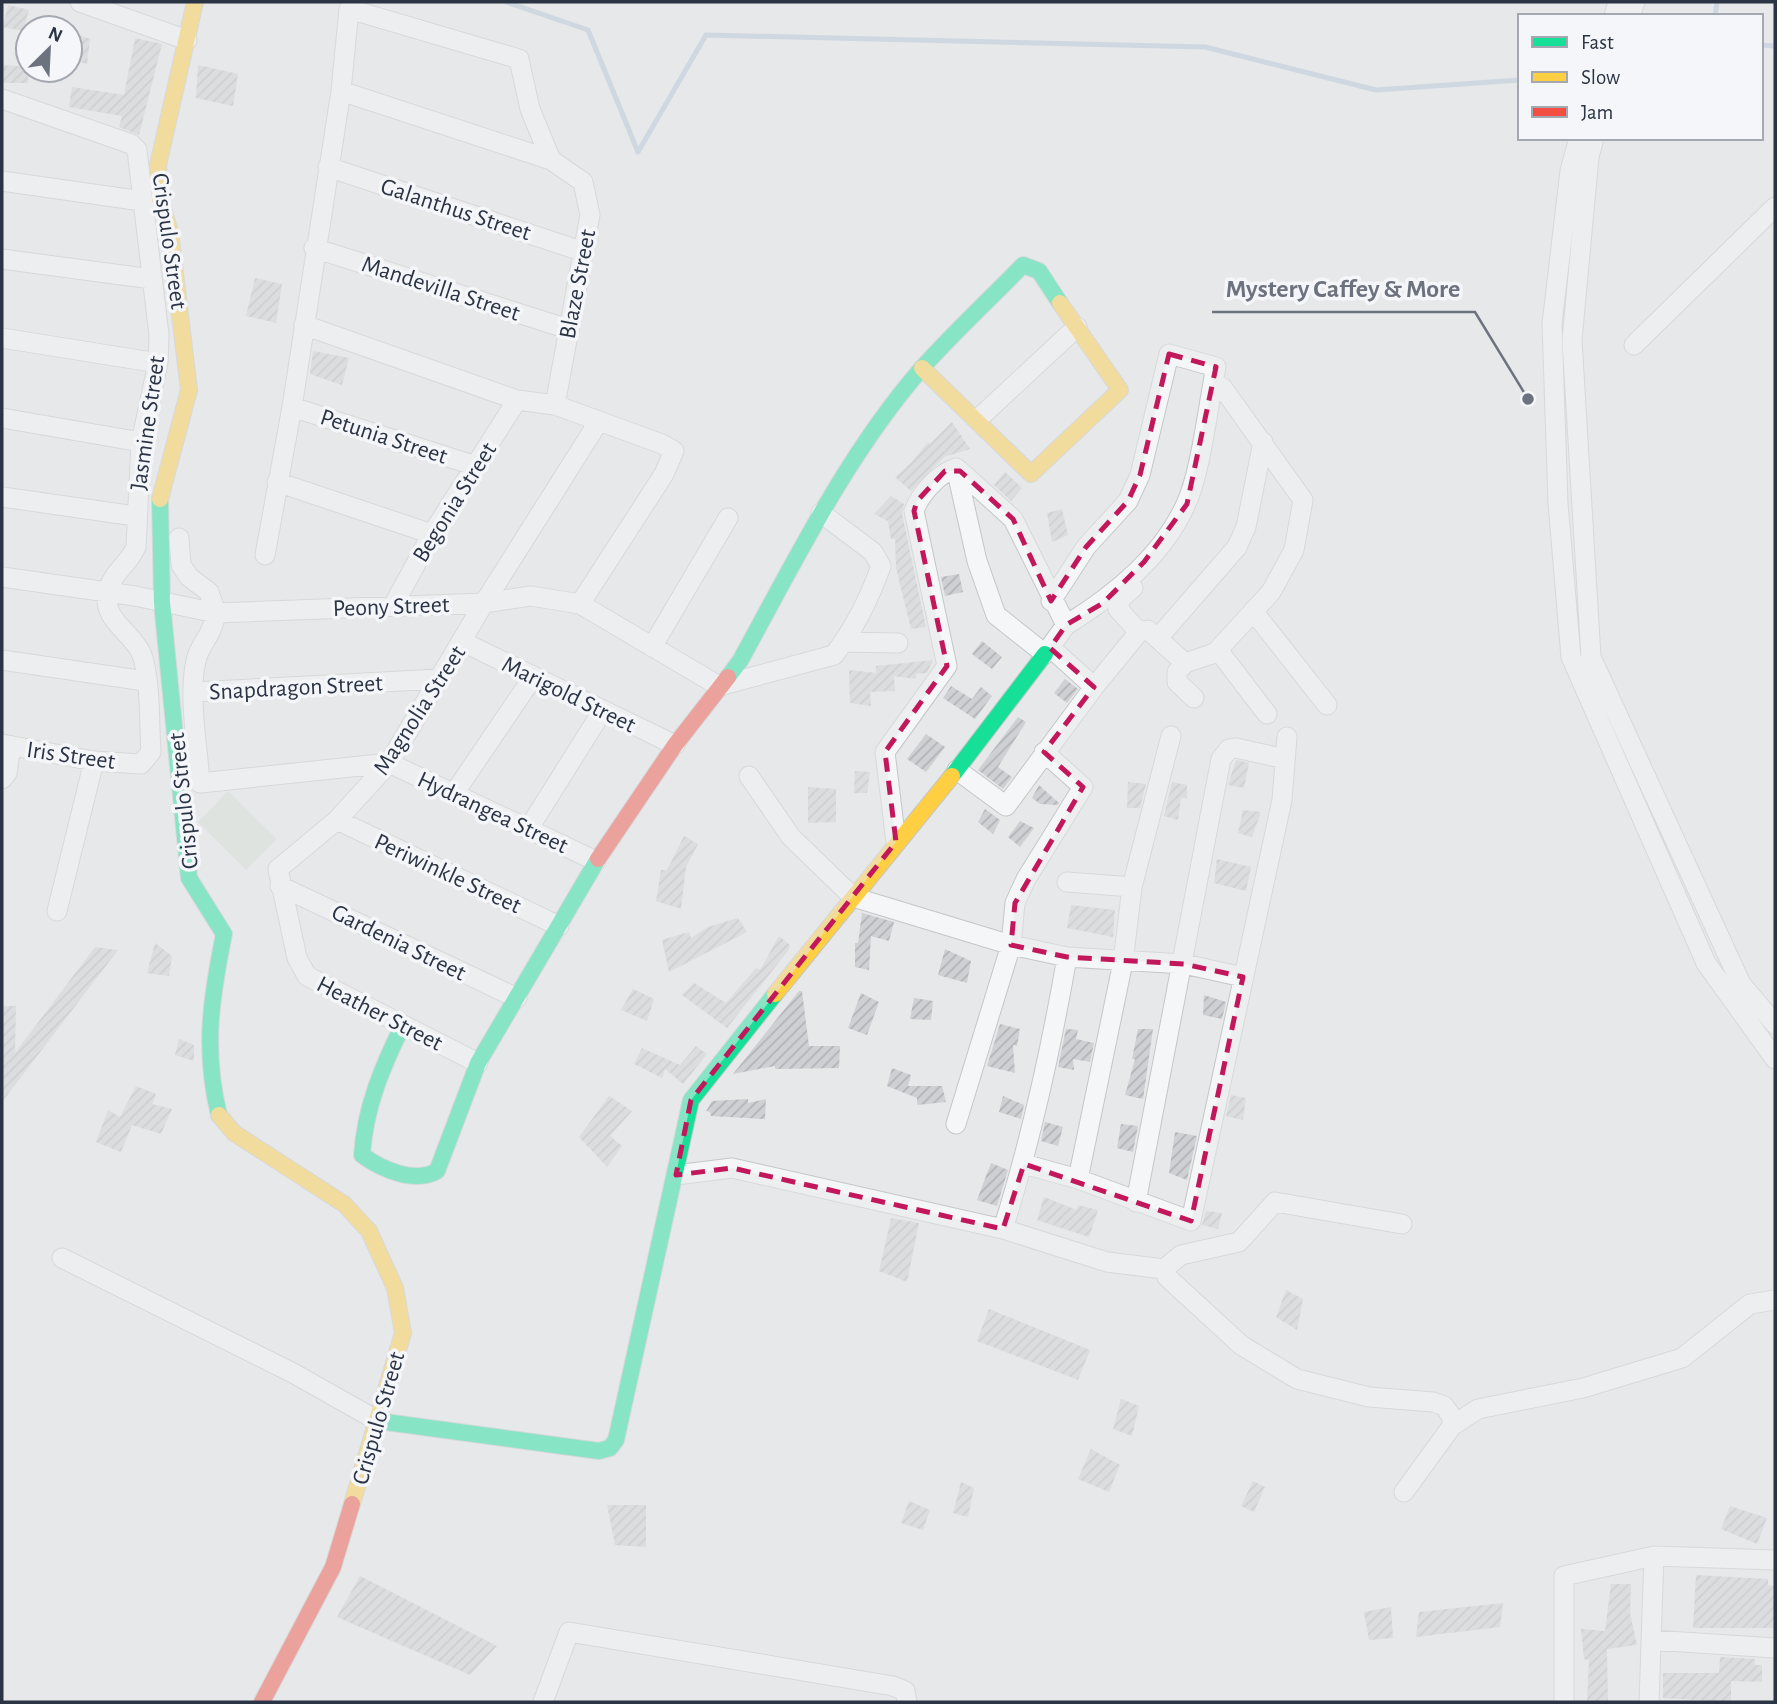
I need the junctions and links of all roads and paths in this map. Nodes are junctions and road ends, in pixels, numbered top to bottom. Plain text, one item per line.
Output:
1 (80, 2) edge
2 (195, 2) edge
3 (187, 40) junction
4 (341, 91) junction
5 (2, 99) edge
6 (1578, 140) edge
7 (1593, 140) edge
8 (551, 160) junction
9 (328, 167) junction
10 (2, 181) edge
11 (142, 201) junction
12 (1775, 207) edge
13 (314, 248) junction
14 (584, 252) junction
15 (2, 259) edge
16 (152, 279) junction
17 (304, 326) junction
18 (1077, 327) junction
19 (568, 329) junction
20 (2, 338) edge
21 (1634, 345) dead end
22 (158, 363) junction
23 (922, 368) junction
24 (517, 400) junction
25 (555, 405) junction
26 (292, 407) junction
27 (2, 418) edge
28 (978, 419) junction
29 (599, 421) junction
30 (141, 442) junction
31 (1263, 442) junction
32 (476, 466) junction
33 (956, 468) junction
34 (277, 482) junction
35 (2, 497) edge
36 (821, 513) junction
37 (135, 516) junction
38 (728, 518) dead end
39 (432, 534) junction
40 (179, 538) dead end
41 (265, 555) dead end
42 (2, 577) edge
43 (107, 593) junction
44 (1051, 601) junction
45 (162, 603) junction
46 (484, 603) junction
47 (580, 604) junction
48 (393, 606) junction
49 (1253, 611) junction
50 (216, 613) junction
51 (1066, 625) junction
52 (1148, 635) junction
53 (463, 642) junction
54 (844, 642) junction
55 (898, 643) dead end
56 (652, 646) junction
57 (1047, 650) junction
58 (1218, 650) junction
59 (2, 660) edge
60 (1185, 663) junction
61 (533, 677) junction
62 (439, 679) junction
63 (145, 681) junction
64 (719, 686) junction
65 (1094, 687) junction
66 (194, 692) junction
67 (1194, 698) dead end
68 (1326, 705) dead end
69 (603, 710) junction
70 (1267, 714) dead end
71 (1171, 736) dead end
72 (1287, 737) dead end
73 (6, 745) edge
74 (675, 745) junction
75 (1044, 752) junction
76 (1285, 759) junction
77 (94, 761) junction
78 (389, 763) junction
79 (957, 771) junction
80 (749, 776) dead end
81 (2, 779) edge
82 (455, 792) junction
83 (337, 820) junction
84 (529, 828) junction
85 (896, 842) junction
86 (596, 861) junction
87 (279, 877) junction
88 (1067, 882) dead end
89 (1132, 887) junction
90 (853, 897) junction
91 (57, 911) dead end
92 (559, 926) junction
93 (1011, 944) junction
94 (1067, 957) junction
95 (1124, 962) junction
96 (1184, 964) junction
97 (1243, 977) junction
98 (517, 999) junction
99 (1775, 1024) edge
100 (402, 1025) junction
101 (1775, 1059) edge
102 (478, 1063) junction
103 (956, 1124) dead end
104 (1024, 1164) junction
105 (676, 1175) junction
106 (1078, 1179) junction
107 (1136, 1202) junction
108 (1402, 1224) dead end
109 (1003, 1229) junction
110 (62, 1258) dead end
111 (1164, 1269) junction
112 (1775, 1300) edge
113 (378, 1421) junction
114 (1452, 1426) junction
115 (1404, 1492) dead end
116 (1654, 1556) junction
117 (1775, 1560) edge
118 (1652, 1640) junction
119 (1775, 1648) edge
120 (262, 1702) edge
121 (543, 1702) edge
122 (907, 1702) edge
123 (1564, 1702) edge
124 (1649, 1702) edge

1 - 3 street
2 - 3 street, Crispulo Street
3 - 45 street, Crispulo Street
4 - 8 street, Blaze Street
4 - 8 street
4 - 9 street
5 - 11 street, Jasmine Street
6 - 101 street
7 - 99 street
8 - 14 street, Blaze Street
9 - 13 street
9 - 14 street, Galanthus Street
10 - 11 street
11 - 16 street, Jasmine Street
12 - 21 street
13 - 17 street
13 - 19 street, Mandevilla Street
14 - 19 street, Blaze Street
15 - 16 street
16 - 22 street, Jasmine Street
17 - 24 street
17 - 26 street
18 - 23 street
18 - 28 street
18 - 28 street
19 - 25 street, Blaze Street
20 - 22 street
22 - 30 street, Jasmine Street
23 - 28 street
23 - 36 street
24 - 25 street
24 - 32 street, Begonia Street
25 - 29 street
26 - 32 street, Petunia Street
26 - 34 street
27 - 30 street
29 - 46 street, Magnolia Street
29 - 47 street
30 - 37 street, Jasmine Street
31 - 49 street
31 - 52 street
31 - 52 street
32 - 39 street, Begonia Street
33 - 44 street
33 - 57 street
33 - 85 street
34 - 39 street
34 - 41 street
35 - 37 street
36 - 54 street
36 - 64 street
37 - 43 street, Jasmine Street
38 - 56 street
39 - 48 street, Begonia Street
40 - 50 street
42 - 43 street, Peony Street
43 - 45 street, Peony Street
43 - 63 street
44 - 51 street
44 - 51 street
45 - 50 street, Peony Street
45 - 113 street, Crispulo Street
46 - 47 street, Peony Street
46 - 48 street, Peony Street
46 - 53 street, Magnolia Street
47 - 56 street, Peony Street
48 - 50 street, Peony Street
49 - 58 street
49 - 68 street
50 - 66 street
51 - 57 street
52 - 60 street
52 - 65 street
53 - 61 street, Marigold Street
53 - 62 street, Magnolia Street
54 - 55 street
54 - 64 street
56 - 64 street, Peony Street
57 - 65 street
57 - 79 street
58 - 60 street
58 - 70 street
59 - 63 street
60 - 67 street
61 - 69 street, Marigold Street
61 - 82 street
62 - 66 street, Snapdragon Street
62 - 78 street, Magnolia Street
63 - 77 street, Iris Street
64 - 74 street
65 - 75 street
66 - 78 street
69 - 74 street, Marigold Street
69 - 84 street
71 - 89 street
72 - 76 street
73 - 77 street, Iris Street
73 - 81 street
74 - 86 street
75 - 79 street
75 - 93 street
76 - 96 street
76 - 97 street
77 - 91 street
78 - 82 street, Hydrangea Street
78 - 83 street, Magnolia Street
79 - 85 street
80 - 90 street
82 - 84 street, Hydrangea Street
83 - 87 street, Magnolia Street
83 - 92 street, Periwinkle Street
84 - 86 street, Hydrangea Street
85 - 90 street
86 - 92 street
87 - 98 street, Gardenia Street
87 - 100 street, Heather Street
88 - 89 street
89 - 95 street
90 - 93 street
90 - 105 street
92 - 98 street
93 - 94 street
93 - 103 street
94 - 95 street
94 - 104 street
95 - 96 street
95 - 106 street
96 - 97 street
96 - 107 street
97 - 107 street
98 - 102 street
100 - 102 street, Heather Street
100 - 102 street
104 - 106 street
104 - 109 street
105 - 109 street
105 - 113 street
106 - 107 street
108 - 111 street
109 - 111 street
110 - 113 street
111 - 114 street
112 - 114 street
113 - 120 street, Crispulo Street
114 - 115 street
116 - 117 street
116 - 118 street
116 - 123 street
118 - 119 street
118 - 124 street
121 - 122 street

